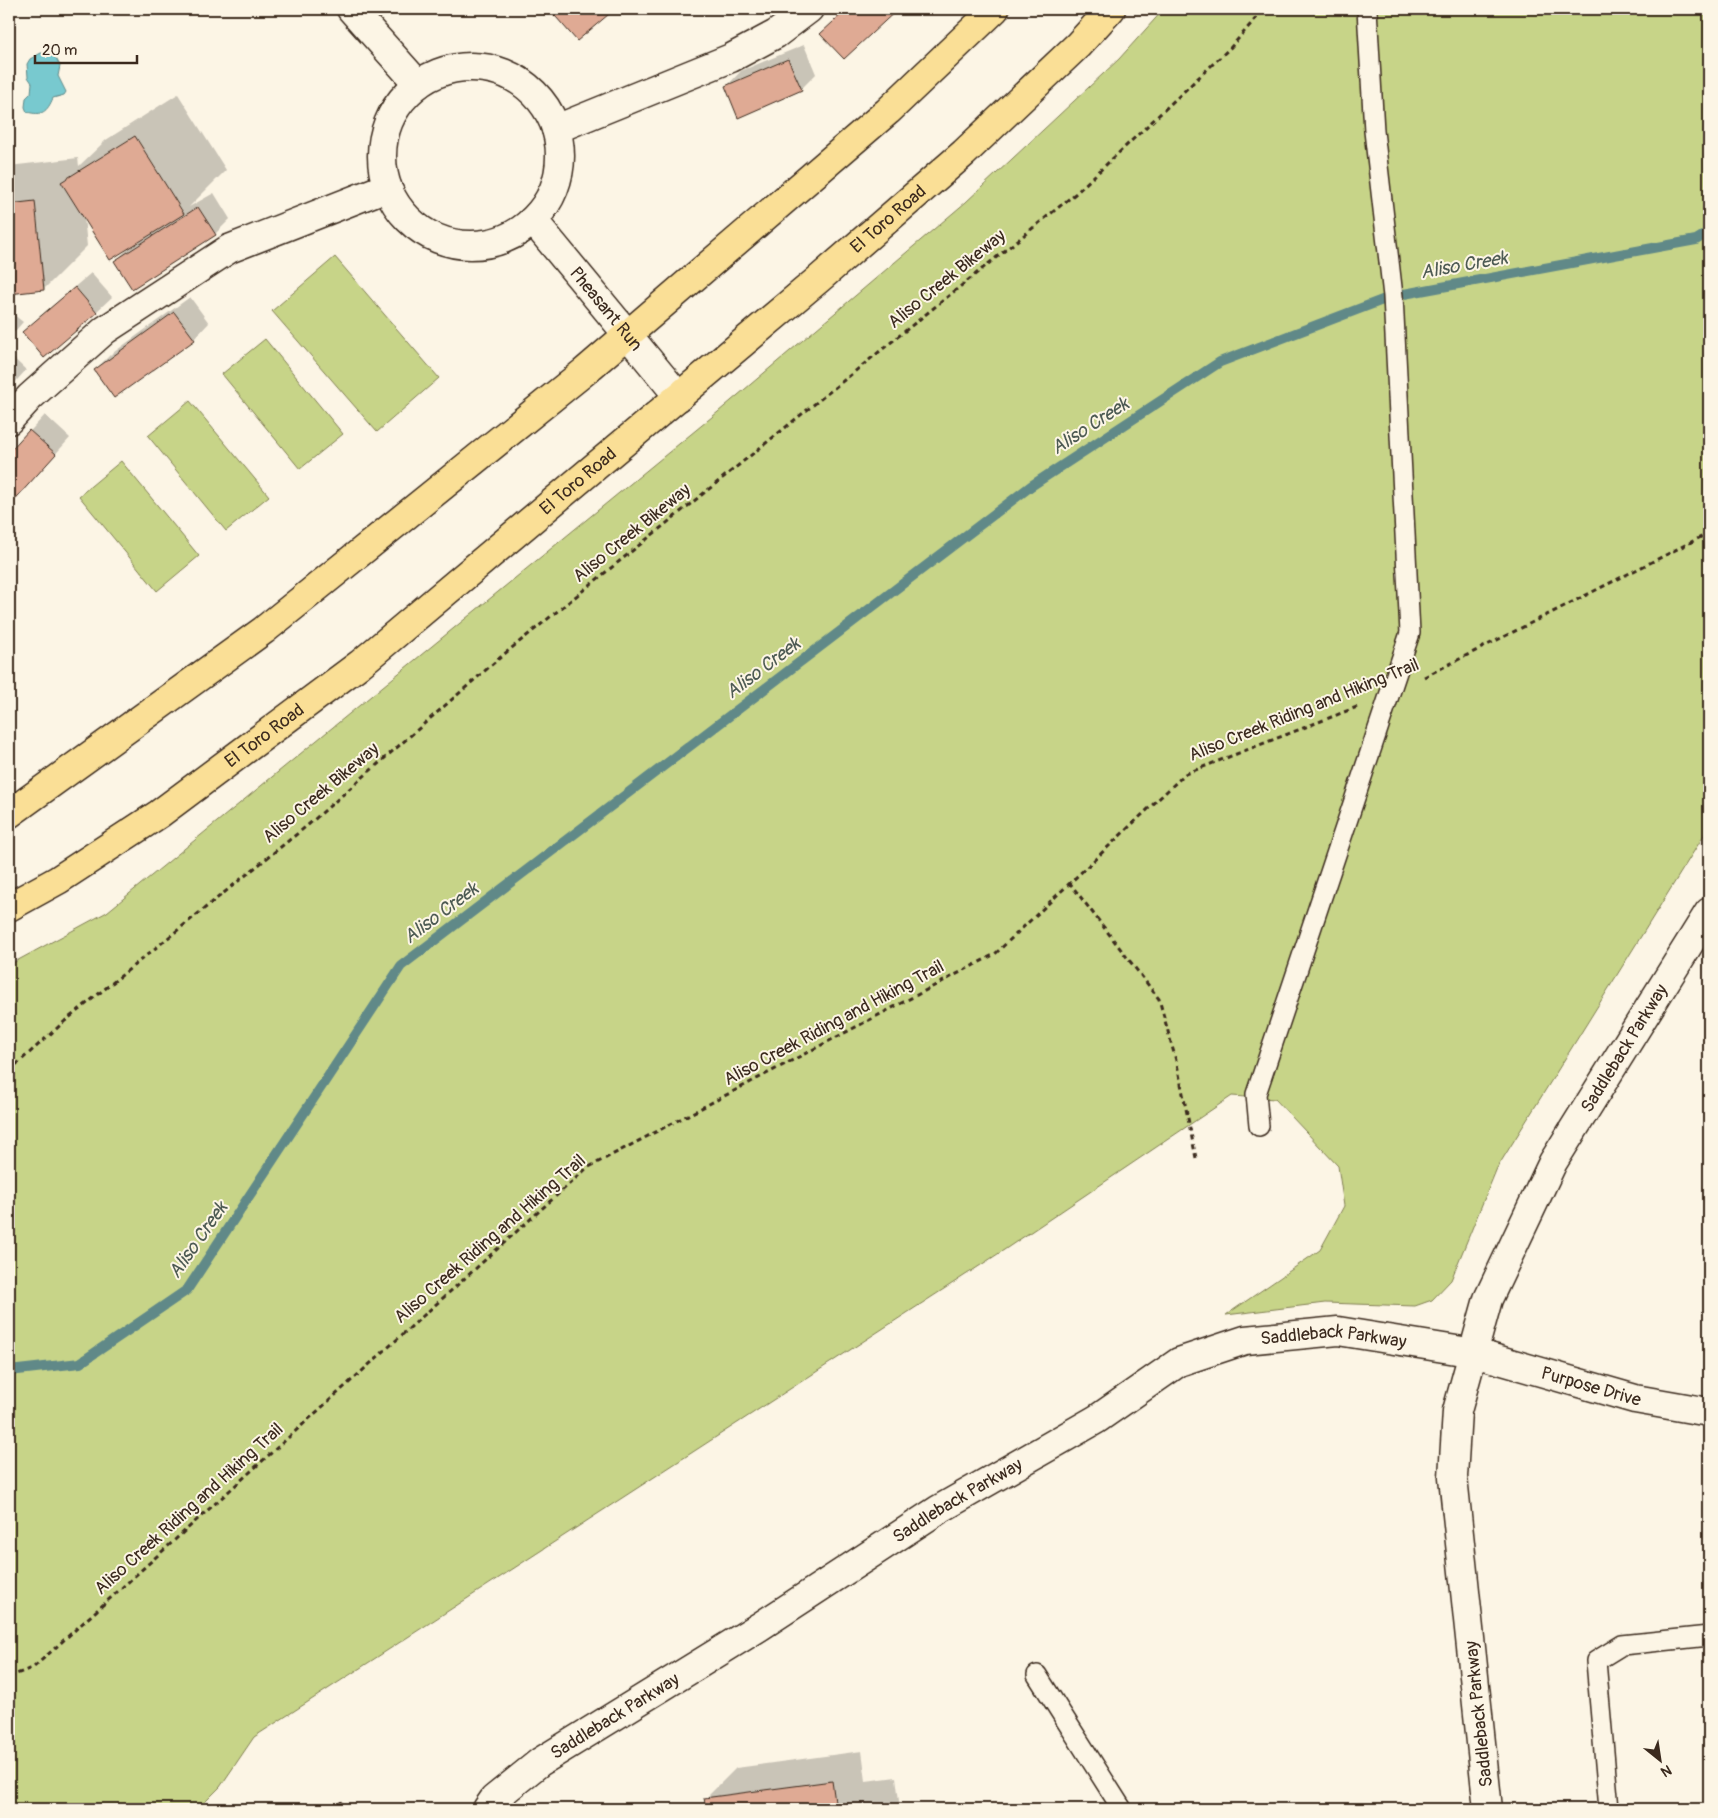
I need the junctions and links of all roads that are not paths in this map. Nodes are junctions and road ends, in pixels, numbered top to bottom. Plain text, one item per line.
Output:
1 (351, 9) edge
2 (809, 9) edge
3 (995, 9) edge
4 (1112, 9) edge
5 (1367, 9) edge
6 (418, 84) junction
7 (556, 129) junction
8 (387, 187) junction
9 (533, 220) junction
10 (628, 334) junction
11 (679, 397) junction
12 (9, 420) edge
13 (9, 814) edge
14 (9, 907) edge
15 (1709, 912) edge
16 (1259, 1126) dead end
17 (1474, 1353) junction
18 (1709, 1412) edge
19 (1709, 1636) edge
20 (1037, 1675) dead end
21 (488, 1809) edge
22 (1122, 1809) edge
23 (1488, 1809) edge
24 (1608, 1809) edge

1 - 6 street
2 - 7 street
3 - 10 main road
4 - 11 main road, El Toro Road
5 - 16 lane
6 - 7 street
6 - 8 street
7 - 9 street
8 - 9 street
8 - 12 street
9 - 10 street, Pheasant Run
10 - 11 street, Pheasant Run
10 - 13 main road
11 - 14 main road, El Toro Road
15 - 17 street, Saddleback Parkway
17 - 18 street, Purpose Drive
17 - 21 street, Saddleback Parkway
17 - 23 street, Saddleback Parkway
19 - 24 lane
20 - 22 lane

